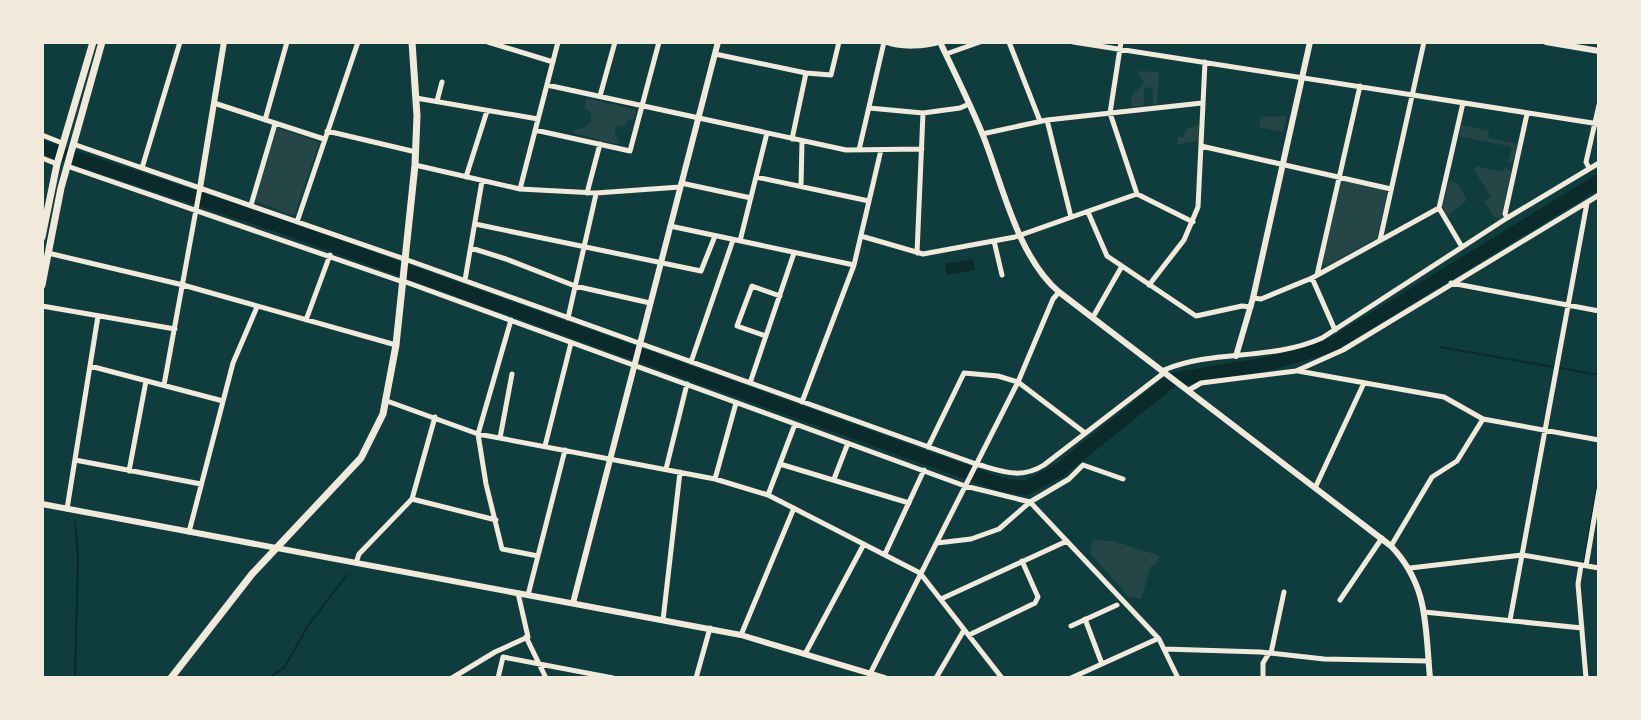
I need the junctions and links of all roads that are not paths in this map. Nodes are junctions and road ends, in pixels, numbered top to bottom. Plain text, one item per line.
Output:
1 (93, 42) edge
2 (102, 42) edge
3 (180, 42) edge
4 (224, 42) edge
5 (287, 42) edge
6 (358, 42) edge
7 (412, 42) edge
8 (488, 42) edge
9 (558, 42) edge
10 (615, 42) edge
11 (659, 42) edge
12 (718, 42) edge
13 (839, 42) edge
14 (885, 42) edge
15 (940, 42) edge
16 (980, 42) edge
17 (1009, 42) edge
18 (1073, 42) edge
19 (1310, 42) edge
20 (1424, 42) edge
21 (1546, 42) edge
22 (501, 44) edge
23 (1120, 45) edge
24 (1599, 51) edge
25 (715, 54) junction
26 (946, 54) junction
27 (553, 62) junction
28 (1205, 62) junction
29 (806, 73) junction
30 (1302, 76) junction
31 (442, 82) dead end
32 (547, 85) junction
33 (1360, 86) junction
34 (1412, 95) junction
35 (600, 96) junction
36 (416, 98) junction
37 (437, 101) junction
38 (214, 103) junction
39 (1202, 103) junction
40 (1463, 103) junction
41 (969, 104) junction
42 (642, 105) junction
43 (1599, 105) edge
44 (869, 108) junction
45 (487, 111) junction
46 (923, 113) junction
47 (1110, 113) junction
48 (1527, 114) junction
49 (698, 118) junction
50 (538, 119) junction
51 (265, 120) junction
52 (1044, 120) junction
53 (275, 124) junction
54 (1597, 124) edge
55 (535, 130) junction
56 (327, 131) junction
57 (767, 133) junction
58 (982, 134) junction
59 (42, 135) edge
60 (324, 139) junction
61 (792, 139) junction
62 (802, 141) junction
63 (62, 143) junction
64 (72, 144) junction
65 (600, 144) junction
66 (1201, 146) junction
67 (922, 149) junction
68 (859, 150) junction
69 (881, 150) junction
70 (416, 152) junction
71 (42, 158) edge
72 (1599, 163) edge
73 (57, 164) junction
74 (66, 165) junction
75 (415, 165) junction
76 (1283, 165) junction
77 (142, 168) junction
78 (1589, 168) junction
79 (466, 177) junction
80 (756, 177) junction
81 (1339, 177) junction
82 (482, 181) junction
83 (681, 185) junction
84 (801, 186) junction
85 (200, 188) junction
86 (520, 189) junction
87 (1392, 189) junction
88 (587, 193) junction
89 (596, 193) junction
90 (1137, 194) junction
91 (1599, 195) edge
92 (751, 198) junction
93 (869, 201) junction
94 (1587, 202) junction
95 (251, 205) junction
96 (1439, 208) junction
97 (197, 210) junction
98 (1088, 211) junction
99 (1071, 217) junction
100 (1507, 218) junction
101 (297, 222) junction
102 (1193, 222) junction
103 (475, 224) junction
104 (670, 226) junction
105 (1021, 235) junction
106 (715, 236) junction
107 (861, 236) junction
108 (42, 237) edge
109 (737, 240) junction
110 (1380, 240) junction
111 (994, 241) junction
112 (583, 247) junction
113 (1462, 247) junction
114 (471, 248) junction
115 (48, 253) junction
116 (794, 253) junction
117 (917, 253) junction
118 (330, 255) junction
119 (405, 261) junction
120 (661, 263) junction
121 (854, 265) junction
122 (1122, 266) junction
123 (1002, 275) dead end
124 (1314, 276) junction
125 (403, 280) junction
126 (465, 280) junction
127 (1450, 283) junction
128 (42, 285) edge
129 (183, 285) junction
130 (1149, 285) junction
131 (575, 286) junction
132 (1059, 292) junction
133 (780, 296) junction
134 (1253, 298) junction
135 (650, 303) junction
136 (1568, 305) junction
137 (42, 306) edge
138 (257, 307) junction
139 (1251, 307) junction
140 (1599, 311) edge
141 (98, 316) junction
142 (1093, 317) junction
143 (568, 318) junction
144 (306, 320) junction
145 (511, 320) junction
146 (175, 329) junction
147 (1335, 330) junction
148 (766, 336) junction
149 (571, 343) junction
150 (640, 344) junction
151 (396, 345) junction
152 (1236, 356) junction
153 (691, 362) junction
154 (634, 365) junction
155 (90, 366) junction
156 (1296, 371) junction
157 (1166, 372) junction
158 (512, 374) dead end
159 (146, 381) junction
160 (1018, 382) junction
161 (750, 383) junction
162 (1364, 383) junction
163 (687, 384) junction
164 (164, 385) junction
165 (1186, 388) junction
166 (223, 401) junction
167 (387, 401) junction
168 (737, 402) junction
169 (802, 402) junction
170 (435, 417) junction
171 (1483, 419) junction
172 (795, 424) junction
173 (1544, 430) junction
174 (1085, 433) junction
175 (478, 434) junction
176 (500, 438) junction
177 (1599, 440) edge
178 (848, 443) junction
179 (545, 446) junction
180 (928, 447) junction
181 (565, 450) junction
182 (610, 459) junction
183 (75, 460) junction
184 (780, 464) junction
185 (975, 466) junction
186 (666, 469) junction
187 (924, 470) junction
188 (129, 471) junction
189 (680, 472) junction
190 (715, 479) junction
191 (834, 479) junction
192 (1123, 479) dead end
193 (201, 484) junction
194 (966, 484) junction
195 (1315, 488) junction
196 (1599, 490) edge
197 (768, 495) junction
198 (412, 499) junction
199 (1030, 502) junction
200 (909, 503) junction
201 (42, 504) edge
202 (794, 508) junction
203 (67, 509) junction
204 (496, 520) junction
205 (189, 532) junction
206 (1382, 538) junction
207 (1067, 541) junction
208 (936, 543) junction
209 (864, 544) junction
210 (1391, 546) junction
211 (276, 549) junction
212 (885, 554) junction
213 (1522, 555) junction
214 (538, 556) junction
215 (1022, 561) junction
216 (356, 563) junction
217 (1583, 565) junction
218 (1410, 568) junction
219 (1599, 568) edge
220 (920, 573) junction
221 (518, 593) junction
222 (1282, 593) dead end
223 (528, 595) junction
224 (941, 599) junction
225 (1340, 600) dead end
226 (573, 603) junction
227 (1117, 605) dead end
228 (1424, 612) junction
229 (1085, 619) junction
230 (663, 620) junction
231 (1510, 620) junction
232 (1071, 626) dead end
233 (710, 628) junction
234 (1582, 628) junction
235 (966, 633) junction
236 (741, 635) junction
237 (526, 637) junction
238 (1158, 638) junction
239 (1164, 649) junction
240 (1270, 653) junction
241 (805, 654) junction
242 (1429, 661) junction
243 (1102, 664) junction
244 (539, 665) junction
245 (866, 674) edge
246 (605, 677) edge
247 (171, 678) edge
248 (452, 678) edge
249 (498, 678) edge
250 (546, 678) edge
251 (613, 678) edge
252 (696, 678) edge
253 (885, 678) edge
254 (936, 678) edge
255 (1002, 678) edge
256 (1071, 678) edge
257 (1178, 678) edge
258 (1263, 678) edge
259 (1430, 678) edge
260 (1586, 678) edge

1 - 63 main road
2 - 64 main road
3 - 77 street
4 - 38 main road
5 - 51 street
6 - 56 street
7 - 36 main road
8 - 22 street
9 - 27 street
10 - 35 street
11 - 42 street
12 - 25 main road
13 - 29 street
14 - 15 street
14 - 44 street
15 - 26 main road
16 - 26 street
17 - 52 street
18 - 23 street
19 - 30 main road
20 - 34 street
21 - 24 main road
22 - 27 street
23 - 28 street
23 - 47 street
25 - 29 street
25 - 49 main road
26 - 41 main road
27 - 32 street
28 - 30 street
28 - 39 street
29 - 61 street
30 - 33 street
30 - 76 main road
31 - 37 street
32 - 35 street
32 - 50 street
33 - 34 street
33 - 81 street
34 - 40 street
34 - 87 street
35 - 42 street
36 - 37 street
36 - 70 main road
37 - 45 street
38 - 51 street
38 - 85 main road
39 - 47 street
39 - 66 street
40 - 48 street
40 - 96 street
41 - 46 street
41 - 58 main road
42 - 49 street
42 - 65 street
43 - 54 street
44 - 46 street
44 - 68 street
45 - 50 street
45 - 79 street
46 - 67 street
47 - 52 street
47 - 90 street
48 - 54 street
48 - 100 street
49 - 57 street
49 - 83 main road
50 - 55 street
51 - 53 street
52 - 58 street
52 - 99 street
53 - 60 street
53 - 95 street
54 - 78 street
55 - 65 street
55 - 86 street
56 - 60 street
56 - 70 street
57 - 61 street
57 - 80 street
58 - 105 main road
59 - 63 street
60 - 101 street
61 - 62 street
62 - 68 street
62 - 84 street
63 - 73 main road
64 - 74 main road
64 - 77 street
65 - 88 street
66 - 76 street
66 - 102 street
67 - 69 street
67 - 117 street
68 - 69 street
69 - 93 street
70 - 75 main road
71 - 73 street
72 - 78 street
73 - 108 main road
74 - 97 street
74 - 115 main road
75 - 79 street
75 - 119 main road
76 - 81 street
76 - 134 main road
77 - 85 street
78 - 100 street
79 - 82 street
80 - 84 street
80 - 92 street
81 - 87 street
81 - 124 street
82 - 86 street
82 - 103 street
83 - 89 street
83 - 92 street
83 - 104 main road
84 - 93 street
85 - 95 street
85 - 97 street
86 - 88 street
87 - 110 street
88 - 89 street
89 - 112 street
90 - 98 street
90 - 102 street
91 - 94 street
92 - 109 street
93 - 107 street
94 - 127 street
94 - 136 street
95 - 101 street
96 - 110 street
96 - 113 street
97 - 118 street
97 - 129 street
98 - 99 street
98 - 122 street
99 - 105 street
100 - 113 street
101 - 119 street
102 - 130 street
103 - 112 street
103 - 114 street
104 - 106 street
104 - 120 main road
105 - 111 street
105 - 132 main road
106 - 109 street
106 - 120 street
107 - 117 street
107 - 121 street
109 - 116 street
109 - 153 street
110 - 124 street
111 - 117 street
111 - 123 street
112 - 120 street
112 - 131 street
113 - 147 street
114 - 126 street
114 - 131 street
115 - 128 main road
115 - 129 street
116 - 121 street
116 - 133 street
118 - 125 street
118 - 144 street
119 - 125 main road
119 - 126 street
120 - 135 main road
121 - 169 street
122 - 130 street
122 - 142 street
124 - 134 street
124 - 147 street
125 - 145 street
125 - 151 main road
126 - 143 street
127 - 136 street
127 - 156 street
129 - 138 street
129 - 146 street
130 - 139 street
131 - 135 street
131 - 143 street
132 - 142 main road
132 - 160 street
133 - 148 street
133 - 148 street
134 - 139 main road
135 - 150 main road
136 - 140 street
136 - 173 street
137 - 141 street
138 - 144 street
138 - 166 street
139 - 152 main road
141 - 146 street
141 - 155 street
142 - 157 main road
143 - 150 street
144 - 151 street
145 - 149 street
145 - 175 street
146 - 164 street
147 - 152 street
148 - 161 street
149 - 154 street
149 - 179 street
150 - 153 street
150 - 154 main road
151 - 167 main road
152 - 157 street
153 - 161 street
154 - 163 street
154 - 182 main road
155 - 159 street
155 - 183 street
156 - 162 street
156 - 165 street
157 - 165 main road
157 - 174 street
158 - 176 street
159 - 164 street
159 - 188 street
160 - 174 street
160 - 180 street
160 - 185 street
161 - 169 street
162 - 171 street
162 - 195 street
163 - 168 street
163 - 186 street
164 - 166 street
165 - 195 main road
166 - 193 street
167 - 170 street
167 - 211 main road
168 - 172 street
168 - 190 street
169 - 180 street
170 - 175 street
170 - 198 street
171 - 173 street
171 - 210 street
172 - 178 street
172 - 184 street
173 - 177 street
173 - 213 street
174 - 185 street
175 - 176 street
175 - 204 street
176 - 179 street
178 - 187 street
178 - 191 street
179 - 181 street
180 - 185 street
181 - 182 street
181 - 214 street
182 - 186 street
182 - 226 main road
183 - 188 street
183 - 203 street
184 - 191 street
184 - 197 street
185 - 194 street
186 - 189 street
187 - 194 street
187 - 200 street
188 - 193 street
189 - 190 street
189 - 230 street
190 - 197 street
191 - 200 street
192 - 199 street
193 - 205 street
194 - 199 street
194 - 208 street
195 - 206 main road
196 - 217 street
197 - 202 street
198 - 204 street
198 - 216 street
199 - 207 street
199 - 208 street
200 - 212 street
201 - 203 main road
202 - 209 street
202 - 236 street
203 - 205 main road
204 - 214 street
205 - 211 main road
206 - 210 main road
206 - 225 street
207 - 215 street
207 - 238 street
208 - 220 street
209 - 212 street
209 - 241 street
210 - 218 main road
211 - 216 main road
211 - 247 main road
212 - 220 street
213 - 217 street
213 - 218 street
213 - 231 street
214 - 223 street
215 - 224 street
215 - 235 street
216 - 221 main road
217 - 219 street
217 - 234 street
218 - 228 main road
220 - 224 street
220 - 245 street
221 - 223 main road
221 - 237 street
222 - 240 street
223 - 226 main road
224 - 235 street
226 - 230 main road
227 - 229 street
228 - 231 street
228 - 242 main road
229 - 232 street
229 - 243 street
230 - 233 main road
231 - 234 street
233 - 236 main road
233 - 252 street
234 - 260 street
235 - 254 street
235 - 255 street
236 - 241 main road
237 - 244 street
237 - 248 street
238 - 239 street
238 - 243 street
239 - 240 street
239 - 257 street
240 - 242 street
240 - 258 street
241 - 245 main road
242 - 259 main road
243 - 256 street
244 - 246 street
244 - 249 street
244 - 250 street
245 - 253 main road
246 - 251 street

